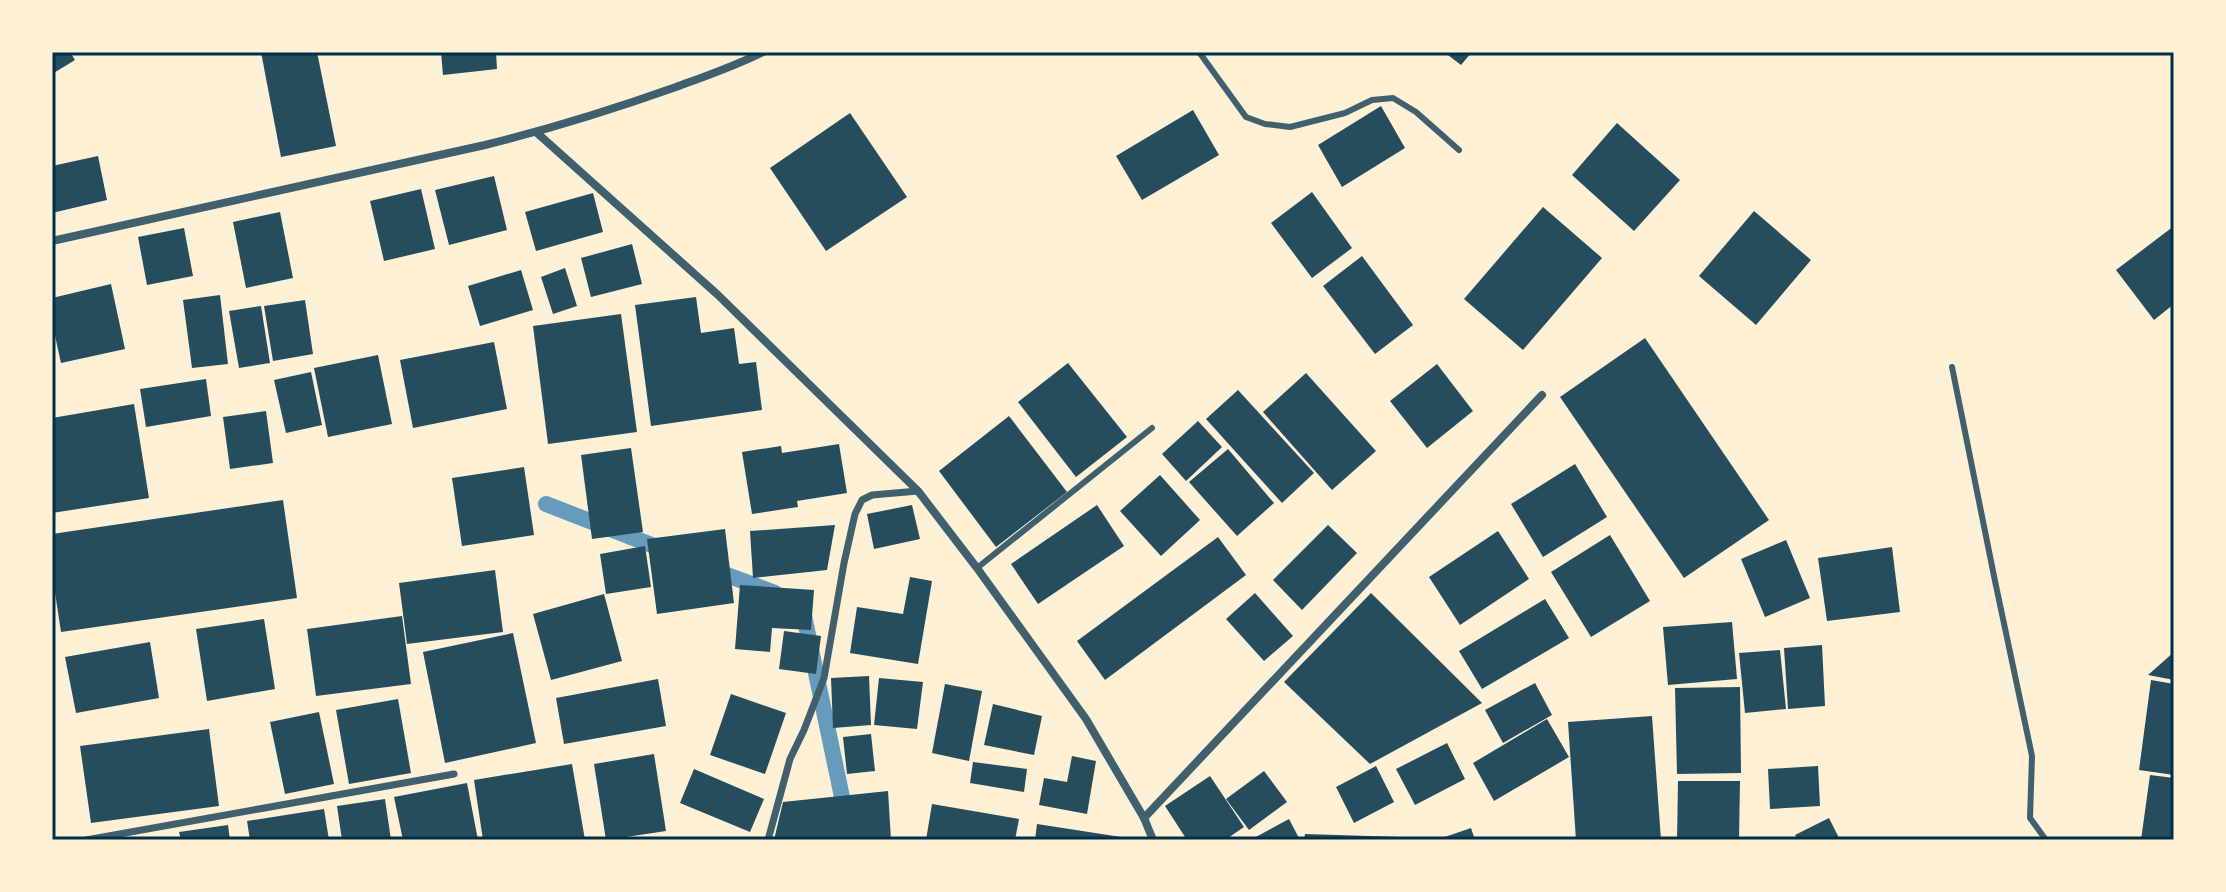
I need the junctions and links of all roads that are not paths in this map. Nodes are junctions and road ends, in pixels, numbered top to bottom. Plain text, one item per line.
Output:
1 (763, 52) edge
2 (1199, 52) edge
3 (536, 132) junction
4 (1459, 150) dead end
5 (52, 241) edge
6 (1952, 367) dead end
7 (1542, 395) dead end
8 (1152, 428) dead end
9 (918, 491) junction
10 (977, 568) junction
11 (454, 774) dead end
12 (1144, 818) junction
13 (86, 840) edge
14 (768, 840) edge
15 (1153, 840) edge
16 (2046, 840) edge

1 - 3 street
2 - 4 lane
3 - 5 street
3 - 9 street
6 - 16 lane
7 - 12 street
8 - 10 lane
9 - 10 street
9 - 14 street
10 - 12 street
11 - 13 street
12 - 15 street

